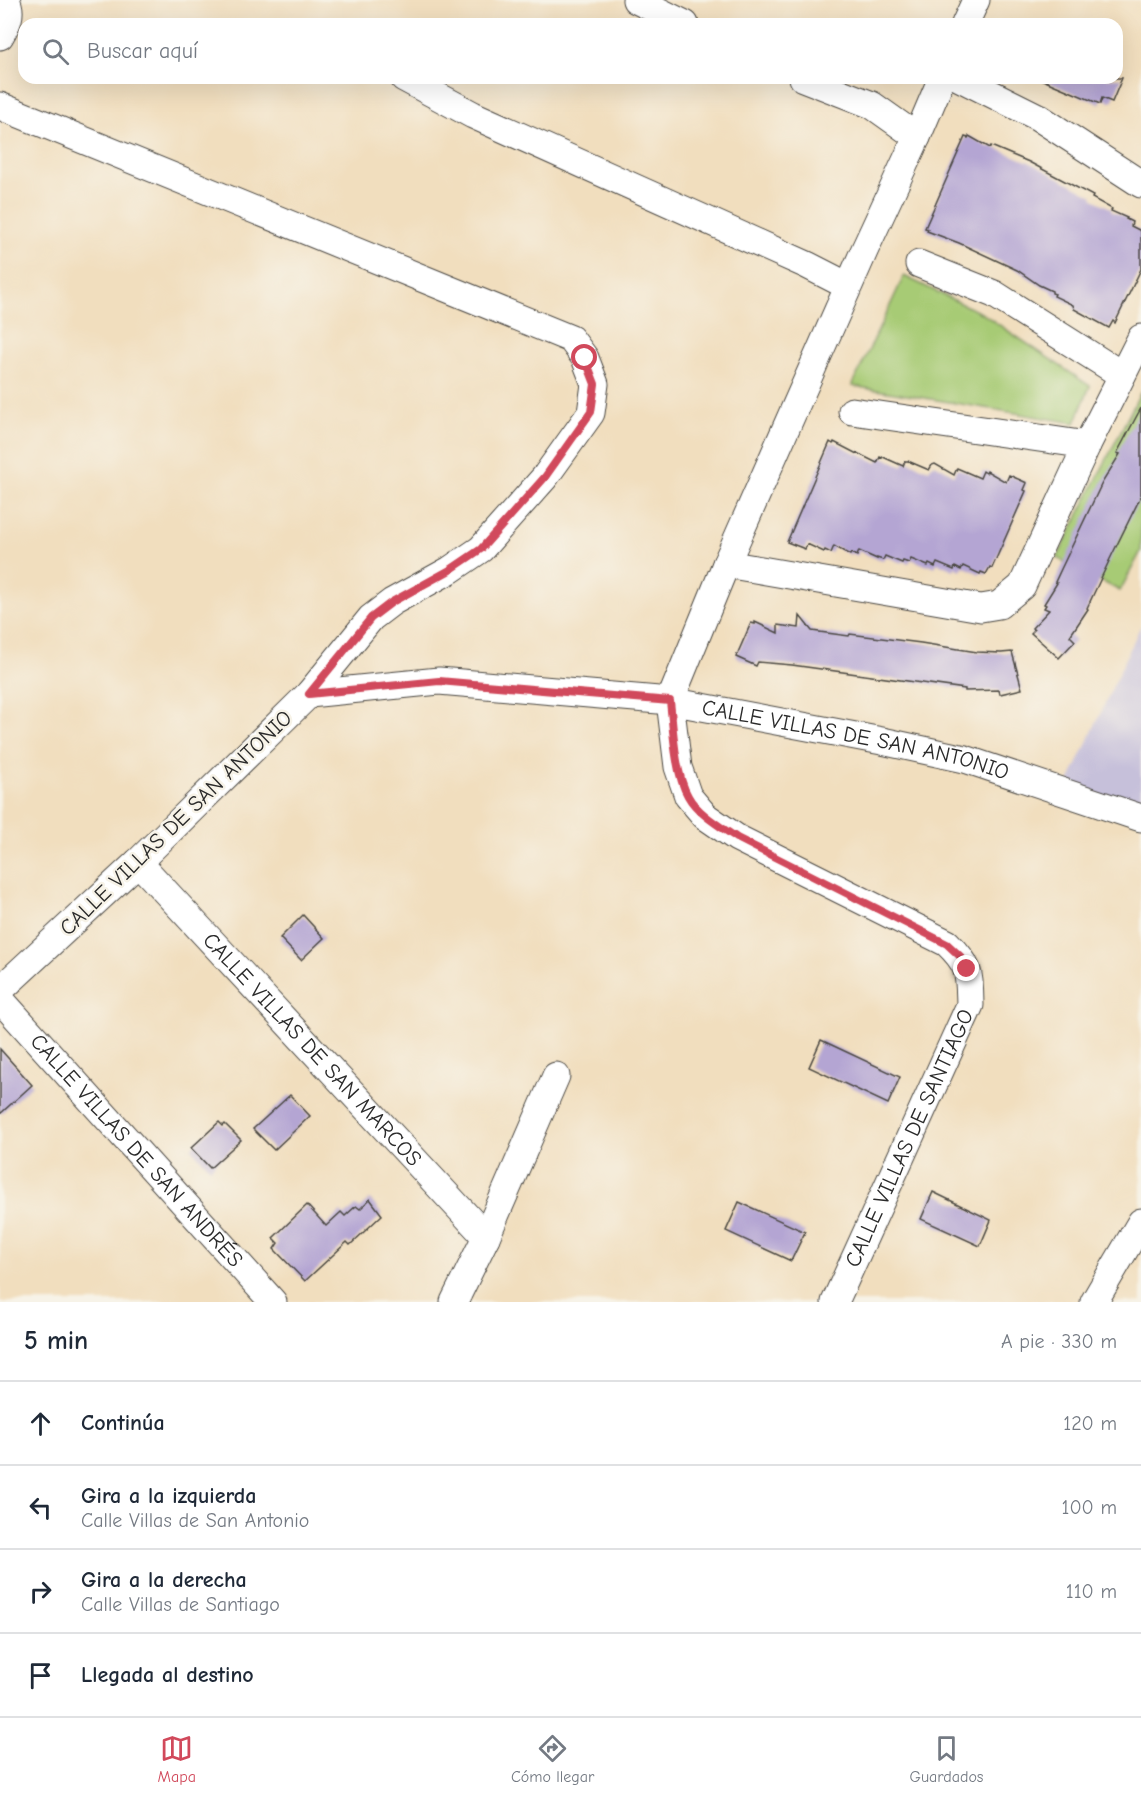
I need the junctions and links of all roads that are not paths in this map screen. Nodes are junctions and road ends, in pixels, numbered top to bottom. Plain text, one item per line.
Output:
1 (6, 0) edge
2 (636, 0) edge
3 (976, 0) edge
4 (673, 18) edge
5 (968, 18) edge
6 (0, 36) edge
7 (415, 84) edge
8 (818, 84) edge
9 (940, 84) edge
10 (972, 84) edge
11 (0, 106) edge
12 (918, 137) junction
13 (1141, 184) edge
14 (919, 264) dead end
15 (848, 286) junction
16 (1141, 338) edge
17 (1122, 375) junction
18 (852, 411) dead end
19 (1087, 445) junction
20 (726, 564) junction
21 (309, 694) junction
22 (670, 701) junction
23 (1140, 816) edge
24 (138, 862) junction
25 (0, 990) edge
26 (0, 999) edge
27 (556, 1076) dead end
28 (1141, 1222) edge
29 (486, 1237) junction
30 (273, 1302) edge
31 (454, 1302) edge
32 (835, 1302) edge
33 (1094, 1302) edge

1 - 6 street
2 - 4 street
3 - 5 street
7 - 15 street
8 - 12 street
9 - 12 street
10 - 13 street
11 - 21 street
12 - 15 street
14 - 17 street
15 - 20 street
16 - 17 street
17 - 19 street
18 - 19 street
19 - 20 street
20 - 22 street
21 - 22 street, CALLE VILLAS DE SAN ANTONIO
21 - 24 street, CALLE VILLAS DE SAN ANTONIO
22 - 23 street, CALLE VILLAS DE SAN ANTONIO
22 - 32 street, CALLE VILLAS DE SANTIAGO
24 - 25 street, CALLE VILLAS DE SAN ANTONIO
24 - 29 street, CALLE VILLAS DE SAN MARCOS
26 - 30 street, CALLE VILLAS DE SAN ANDRÉS
27 - 29 street
28 - 33 street
29 - 31 street

